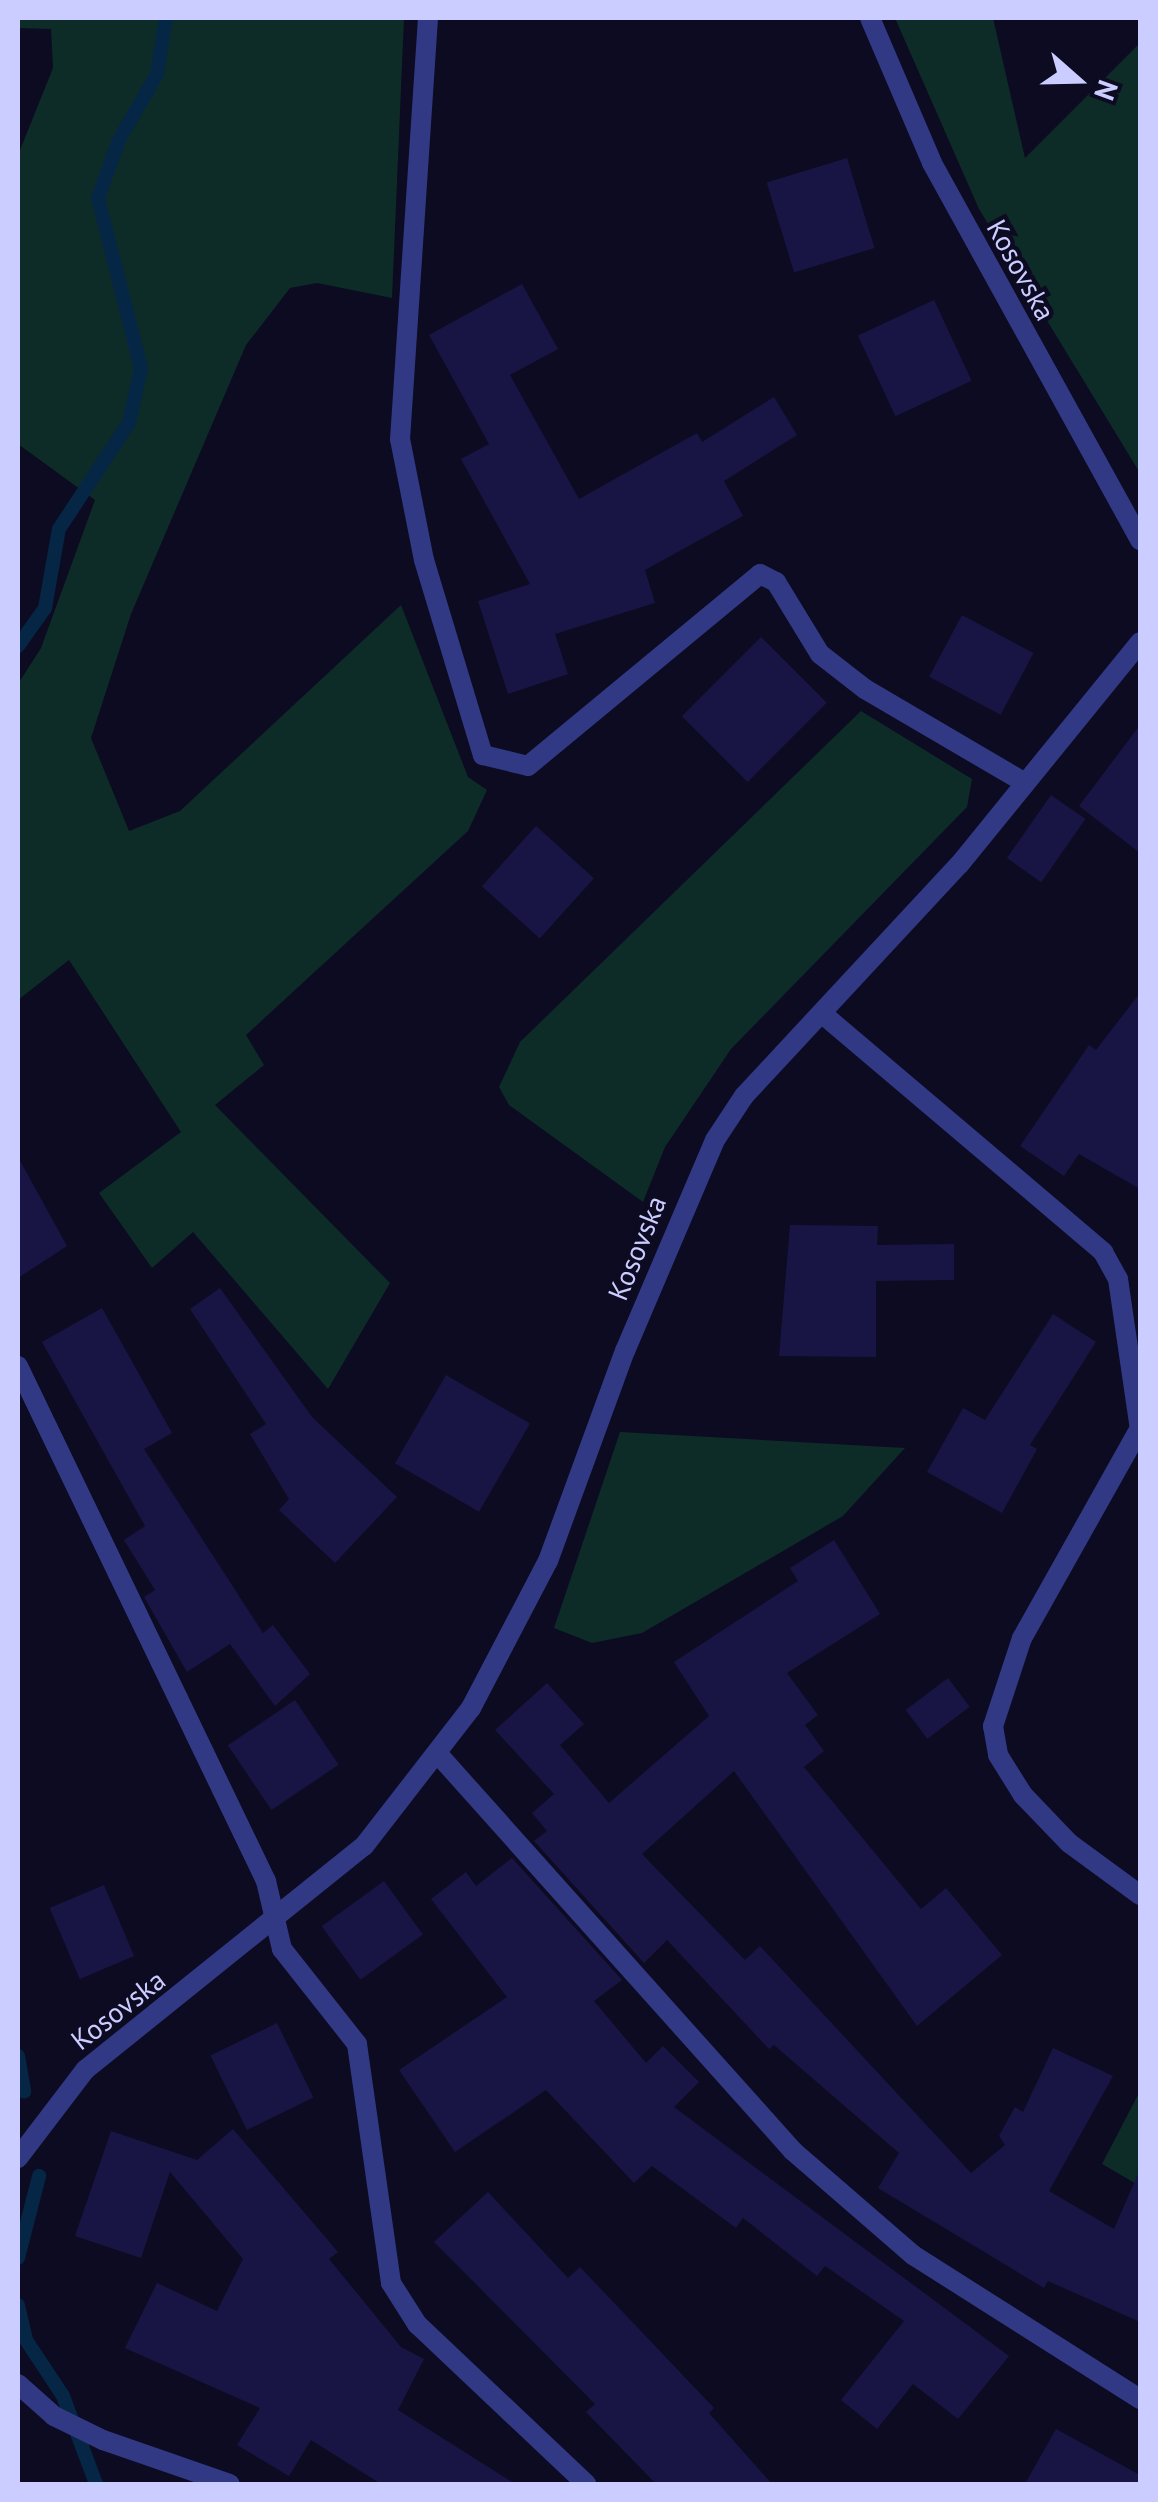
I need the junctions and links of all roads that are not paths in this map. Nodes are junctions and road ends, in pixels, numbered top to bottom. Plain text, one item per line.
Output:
1 (428, 18) edge
2 (870, 18) edge
3 (1140, 540) edge
4 (1140, 642) edge
5 (1026, 783) junction
6 (824, 1016) junction
7 (18, 1366) edge
8 (1140, 1428) edge
9 (438, 1753) junction
10 (1140, 1895) edge
11 (273, 1926) junction
12 (18, 2158) edge
13 (18, 2384) edge
14 (1140, 2399) edge
15 (230, 2484) edge
16 (586, 2484) edge

1 - 5 street
2 - 3 street, Kosovska
4 - 5 street, Kosovska
5 - 6 street, Kosovska
6 - 8 street
6 - 9 street, Kosovska
7 - 11 street
8 - 10 street
9 - 11 street, Kosovska
9 - 14 street
11 - 12 street, Kosovska
11 - 16 street
13 - 15 street

